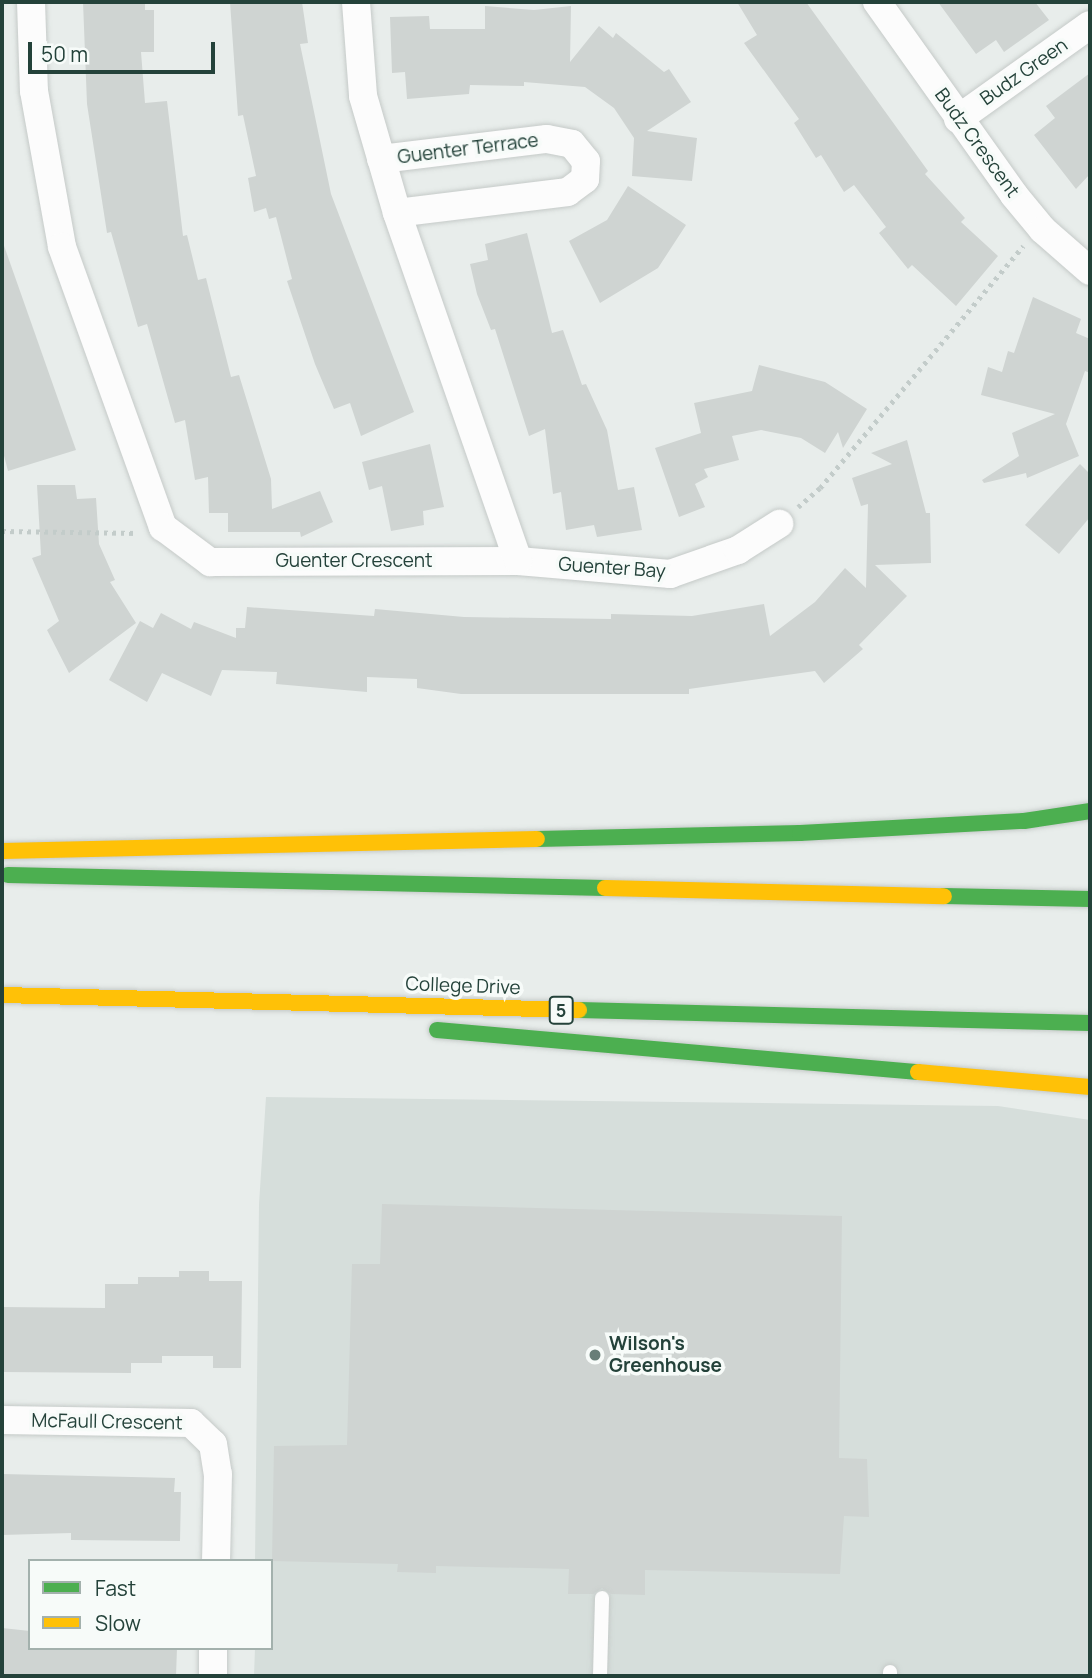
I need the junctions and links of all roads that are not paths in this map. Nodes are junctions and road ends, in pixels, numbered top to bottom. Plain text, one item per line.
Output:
1 (31, 2) edge
2 (356, 2) edge
3 (877, 2) edge
4 (1090, 25) edge
5 (958, 119) junction
6 (382, 159) junction
7 (397, 213) junction
8 (1090, 271) edge
9 (779, 524) dead end
10 (518, 561) junction
11 (1090, 811) edge
12 (2, 851) edge
13 (2, 875) edge
14 (1090, 899) edge
15 (2, 995) edge
16 (31, 995) junction
17 (337, 1022) dead end
18 (1090, 1023) edge
19 (421, 1029) dead end
20 (1090, 1087) edge
21 (2, 1420) edge
22 (216, 1559) edge
23 (602, 1598) dead end
24 (213, 1650) edge
25 (212, 1676) edge
26 (600, 1676) edge

1 - 10 street, Guenter Crescent
2 - 6 street
3 - 5 street, Budz Crescent
4 - 5 street, Budz Green
5 - 8 street, Budz Crescent
6 - 7 street
6 - 7 street, Guenter Terrace
7 - 10 street
9 - 10 street, Guenter Bay
11 - 12 highway
13 - 14 highway
15 - 16 highway, College Drive / 5
16 - 17 highway
16 - 18 highway, College Drive / 5
19 - 20 highway
21 - 22 street, McFaull Crescent
23 - 26 lane
24 - 25 street

